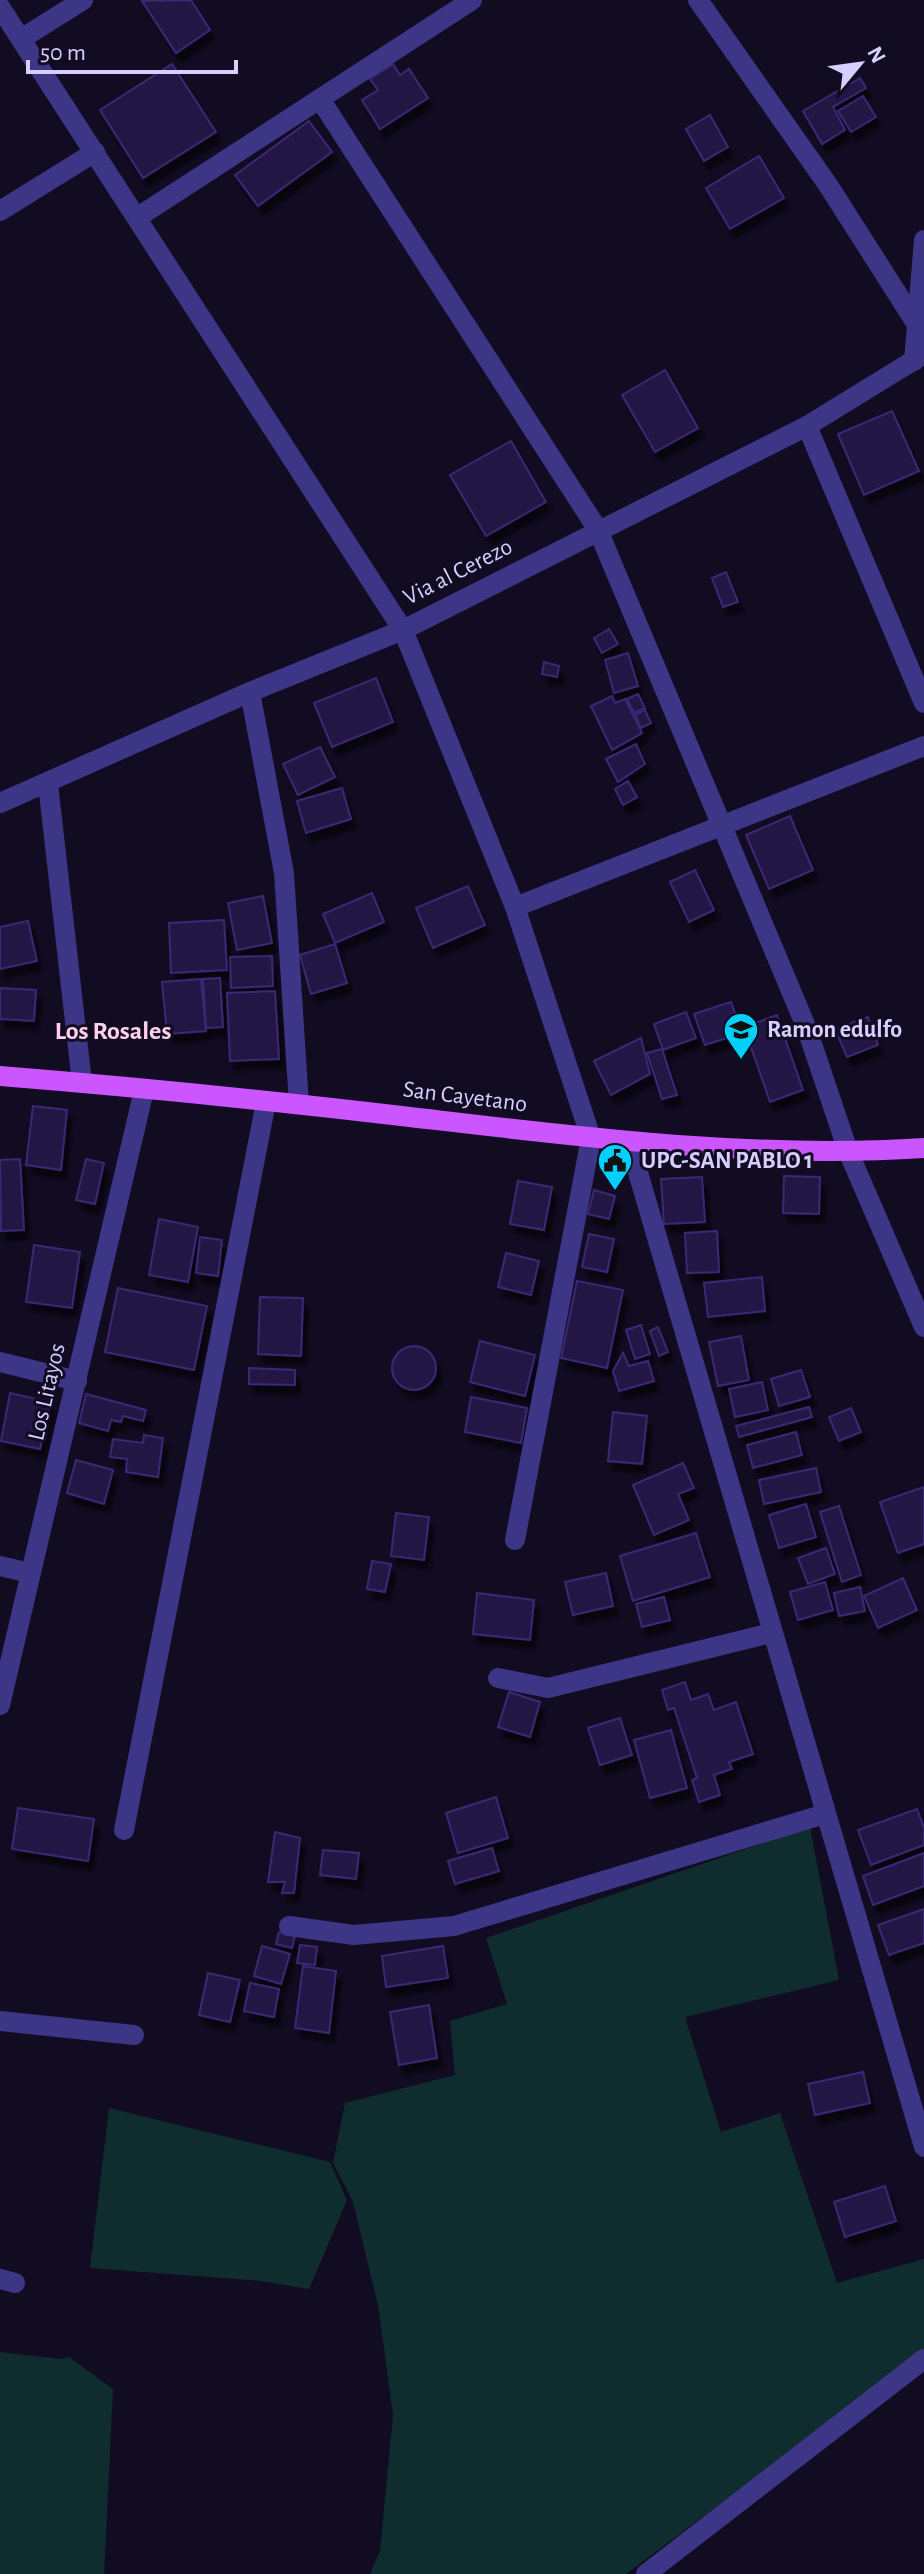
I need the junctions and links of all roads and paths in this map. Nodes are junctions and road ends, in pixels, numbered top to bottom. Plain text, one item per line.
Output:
1 (83, 0) edge
2 (472, 0) edge
3 (698, 0) edge
4 (0, 7) edge
5 (21, 39) junction
6 (320, 99) junction
7 (95, 152) junction
8 (0, 211) edge
9 (138, 217) junction
10 (924, 240) edge
11 (916, 323) junction
12 (919, 358) edge
13 (807, 426) junction
14 (598, 530) junction
15 (403, 630) junction
16 (250, 692) junction
17 (924, 703) edge
18 (924, 746) edge
19 (48, 784) junction
20 (0, 803) edge
21 (723, 828) junction
22 (515, 907) junction
23 (0, 1076) edge
24 (82, 1083) junction
25 (144, 1090) junction
26 (266, 1102) junction
27 (299, 1104) junction
28 (591, 1138) junction
29 (629, 1142) junction
30 (924, 1148) edge
31 (848, 1151) junction
32 (924, 1327) edge
33 (0, 1362) edge
34 (77, 1381) junction
35 (515, 1540) dead end
36 (0, 1566) edge
37 (30, 1573) junction
38 (771, 1633) junction
39 (498, 1678) dead end
40 (0, 1705) edge
41 (825, 1814) junction
42 (124, 1830) dead end
43 (289, 1926) dead end
44 (0, 2021) edge
45 (134, 2035) dead end
46 (924, 2147) edge
47 (924, 2359) edge
48 (646, 2574) edge

1 - 5 street
2 - 6 street
3 - 11 street
4 - 5 street
5 - 7 street
6 - 9 street
6 - 14 street
7 - 8 street
7 - 9 street
9 - 15 street
10 - 11 street
11 - 12 street
12 - 13 street, Via al Cerezo
13 - 14 street, Via al Cerezo
13 - 17 street
14 - 15 street, Via al Cerezo
14 - 21 street
15 - 16 street, Via al Cerezo
15 - 22 street
16 - 19 street, Via al Cerezo
16 - 27 street
18 - 21 street
19 - 20 street, Via al Cerezo
19 - 24 street
21 - 22 street
21 - 31 street
22 - 28 street
23 - 24 main road, San Cayetano
24 - 25 main road, San Cayetano
25 - 26 main road, San Cayetano
25 - 34 street, Los Litayos
26 - 27 main road, San Cayetano
26 - 42 street
27 - 28 main road, San Cayetano
28 - 29 main road, San Cayetano
28 - 35 street
29 - 31 main road, San Cayetano
29 - 38 street
30 - 31 main road, San Cayetano
31 - 32 street
33 - 34 street
34 - 37 street, Los Litayos
36 - 37 street
37 - 40 street, Los Litayos
38 - 39 street
38 - 41 street
41 - 43 street
41 - 46 street
44 - 45 street
47 - 48 street

